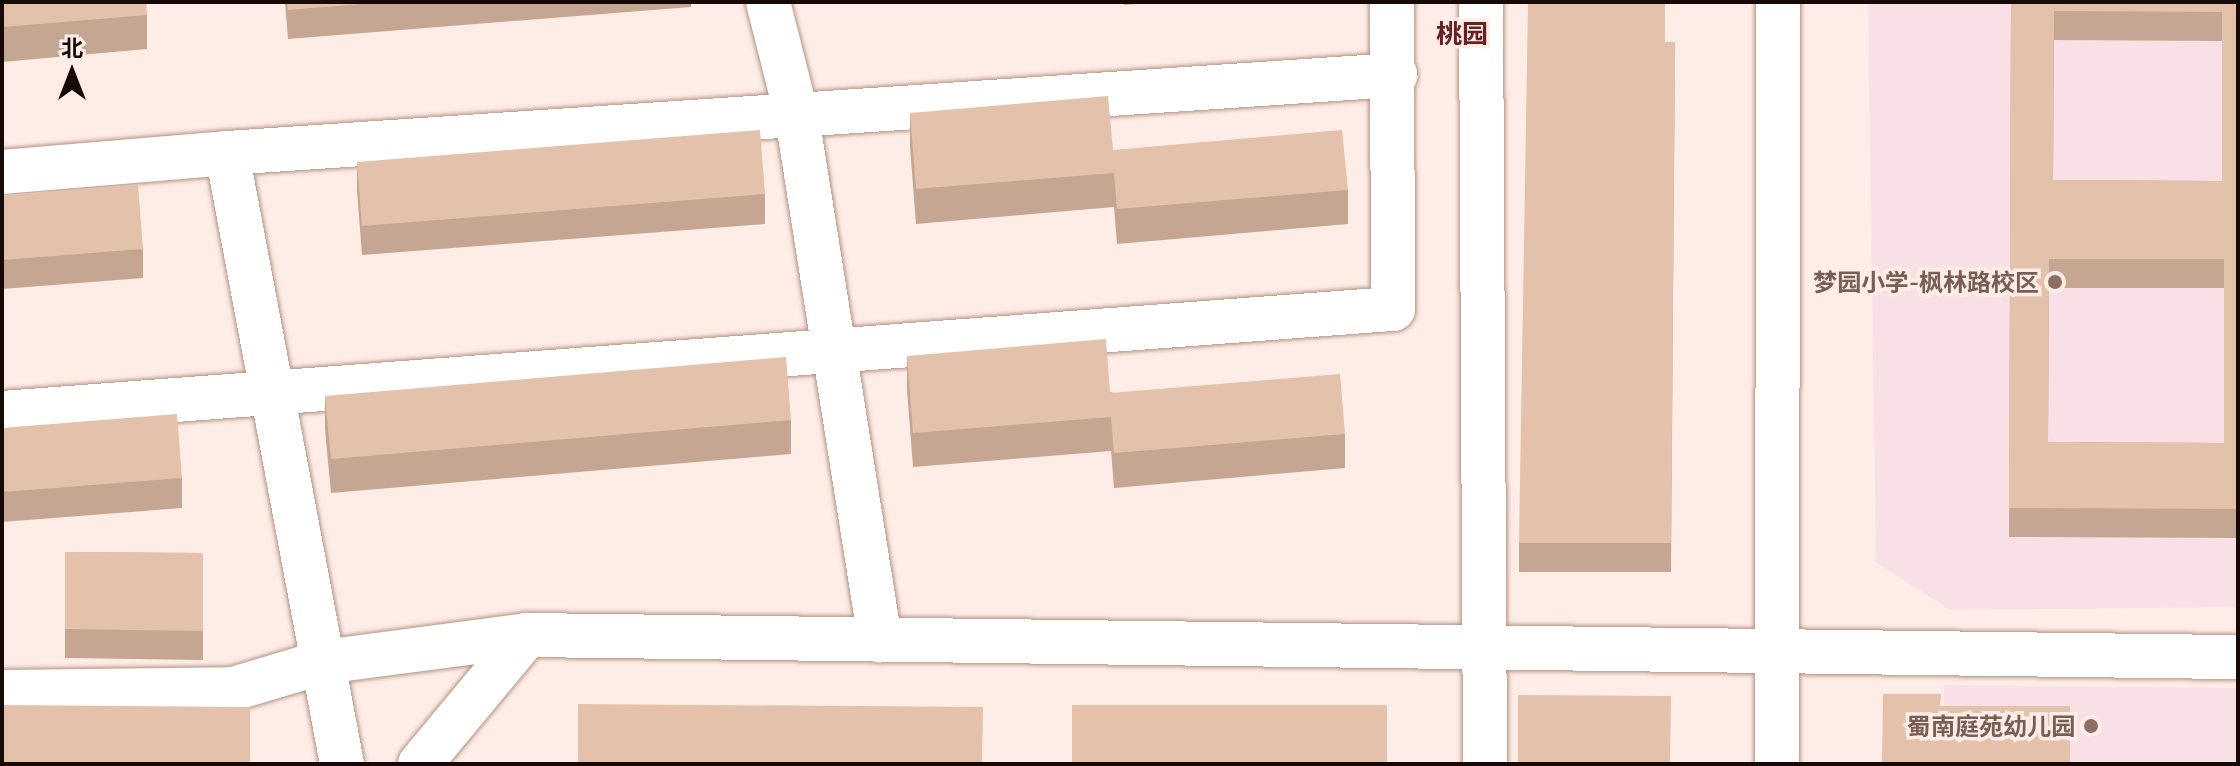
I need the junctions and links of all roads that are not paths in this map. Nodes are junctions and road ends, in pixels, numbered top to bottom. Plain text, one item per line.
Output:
1 (768, 2) edge
2 (1392, 2) edge
3 (1481, 2) edge
4 (1778, 2) edge
5 (1395, 75) junction
6 (797, 117) junction
7 (227, 153) junction
8 (2, 172) edge
9 (837, 349) junction
10 (271, 390) junction
11 (2, 413) edge
12 (527, 635) junction
13 (880, 640) junction
14 (1486, 647) junction
15 (1778, 651) junction
16 (2238, 657) edge
17 (323, 662) junction
18 (2, 692) edge
19 (342, 764) edge
20 (420, 764) edge
21 (1485, 764) edge
22 (1777, 764) edge

1 - 6 street
2 - 5 street
3 - 14 street
4 - 15 street
5 - 6 street
5 - 9 street
6 - 7 street
6 - 9 street
7 - 8 street
7 - 10 street
9 - 10 street
9 - 13 street
10 - 11 street
10 - 17 street
12 - 13 street
12 - 17 street
12 - 20 street
13 - 14 street
14 - 15 street
14 - 21 street
15 - 16 street
15 - 22 street
17 - 18 street
17 - 19 street

